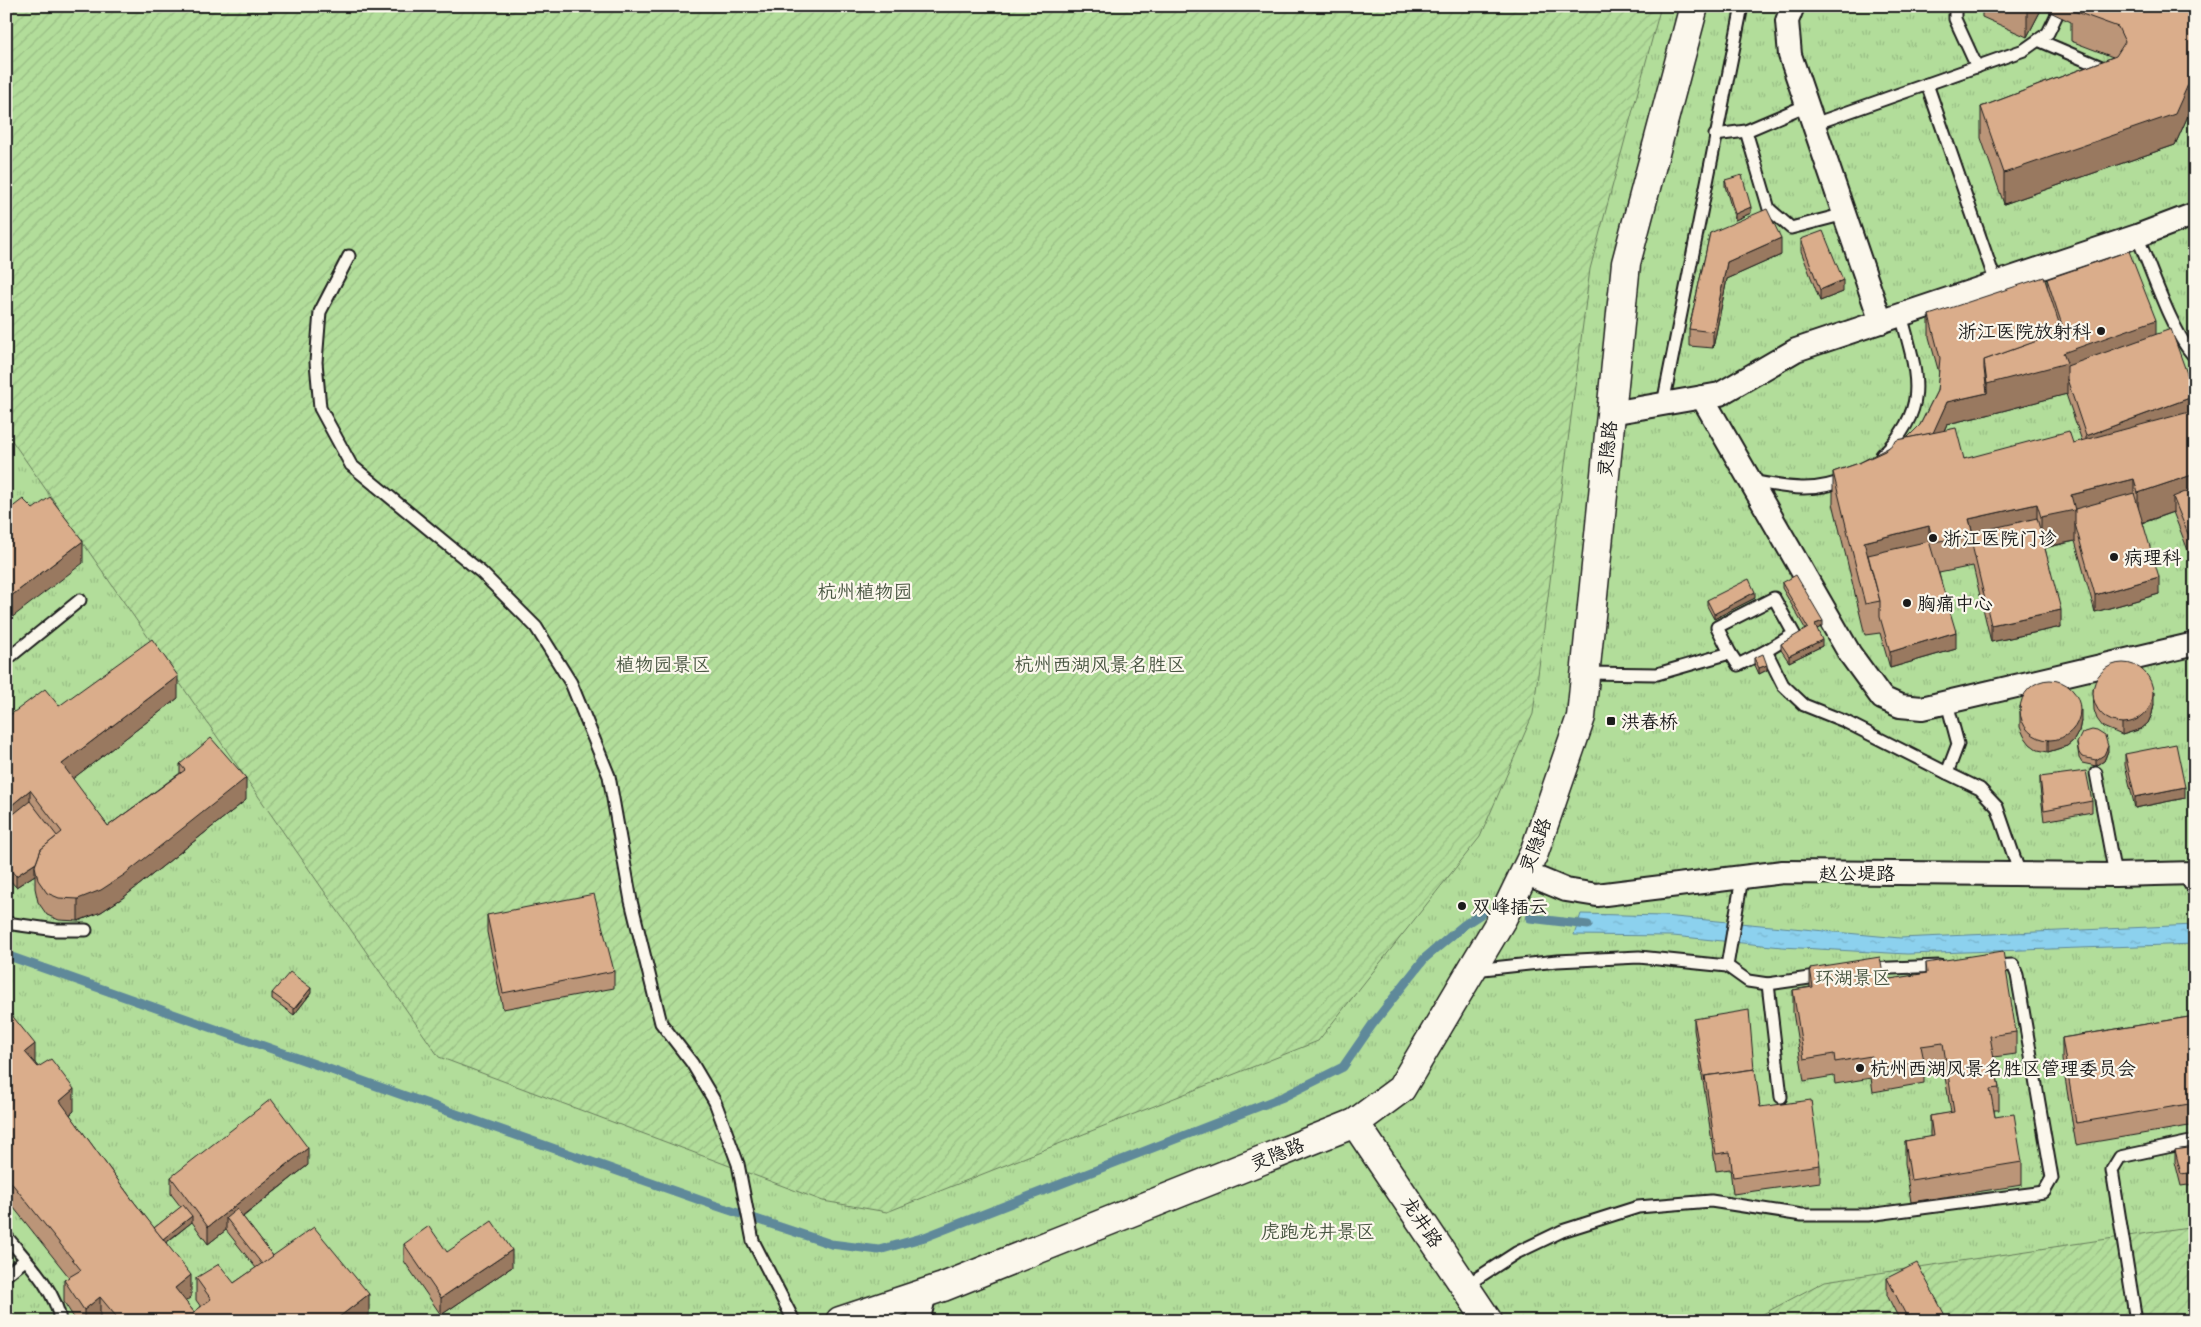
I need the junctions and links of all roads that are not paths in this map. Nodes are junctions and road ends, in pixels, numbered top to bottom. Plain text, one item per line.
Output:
1 (1694, 6) edge
2 (1742, 6) edge
3 (1793, 6) edge
4 (1955, 6) edge
5 (2061, 6) edge
6 (2038, 40) junction
7 (1977, 67) junction
8 (2106, 69) edge
9 (1927, 84) junction
10 (1811, 114) junction
11 (1746, 131) junction
12 (1715, 135) junction
13 (1844, 214) junction
14 (2195, 214) edge
15 (2137, 236) junction
16 (349, 256) dead end
17 (1996, 283) junction
18 (1891, 318) junction
19 (2195, 357) edge
20 (1702, 397) junction
21 (1663, 404) junction
22 (1611, 413) junction
23 (1874, 462) edge
24 (1854, 475) edge
25 (1750, 480) junction
26 (80, 600) dead end
27 (2195, 644) edge
28 (1766, 651) junction
29 (1730, 653) junction
30 (6, 660) edge
31 (1585, 673) junction
32 (1947, 703) junction
33 (1947, 773) junction
34 (2096, 773) dead end
35 (1524, 873) junction
36 (2189, 873) edge
37 (2020, 874) junction
38 (2116, 875) junction
39 (1742, 878) junction
40 (2195, 893) edge
41 (6, 923) edge
42 (86, 930) dead end
43 (1727, 966) junction
44 (1954, 966) edge
45 (1984, 966) edge
46 (1472, 970) junction
47 (1859, 970) edge
48 (1832, 974) edge
49 (1768, 984) junction
50 (1781, 1097) dead end
51 (1355, 1123) junction
52 (2195, 1141) edge
53 (6, 1236) edge
54 (25, 1260) junction
55 (6, 1275) edge
56 (1465, 1286) junction
57 (924, 1294) junction
58 (60, 1321) edge
59 (794, 1321) edge
60 (840, 1321) edge
61 (918, 1321) edge
62 (1488, 1321) edge
63 (2136, 1321) edge

1 - 22 main road, 灵隐路
2 - 12 lane
3 - 10 street
4 - 7 lane
5 - 6 lane
6 - 7 lane
6 - 8 lane
7 - 9 lane
9 - 10 lane
9 - 17 lane
10 - 11 lane
10 - 13 street
11 - 12 lane
11 - 13 lane
12 - 21 lane
13 - 18 street
14 - 15 street
15 - 17 street
15 - 19 lane
16 - 59 lane
17 - 18 street
18 - 20 street
18 - 23 lane
20 - 21 street
20 - 25 street
21 - 22 street
22 - 31 main road, 灵隐路
24 - 25 lane
25 - 32 street
26 - 30 lane
27 - 32 street
28 - 29 lane
28 - 29 lane
28 - 33 lane
29 - 31 lane
31 - 35 main road, 灵隐路
32 - 33 lane
33 - 37 lane
34 - 38 lane
35 - 39 street, 赵公堤路
35 - 46 main road, 灵隐路
36 - 38 street, 赵公堤路
36 - 40 lane
37 - 38 street, 赵公堤路
37 - 39 street, 赵公堤路
39 - 43 lane
41 - 42 lane
43 - 46 lane
43 - 49 lane
44 - 47 lane
45 - 56 lane
46 - 51 main road, 灵隐路
48 - 49 lane
49 - 50 lane
51 - 56 main road, 龙井路
51 - 57 main road, 灵隐路
52 - 63 lane
53 - 54 lane
54 - 55 lane
54 - 58 lane
56 - 62 main road, 龙井路
57 - 60 main road, 灵隐路
57 - 61 street

